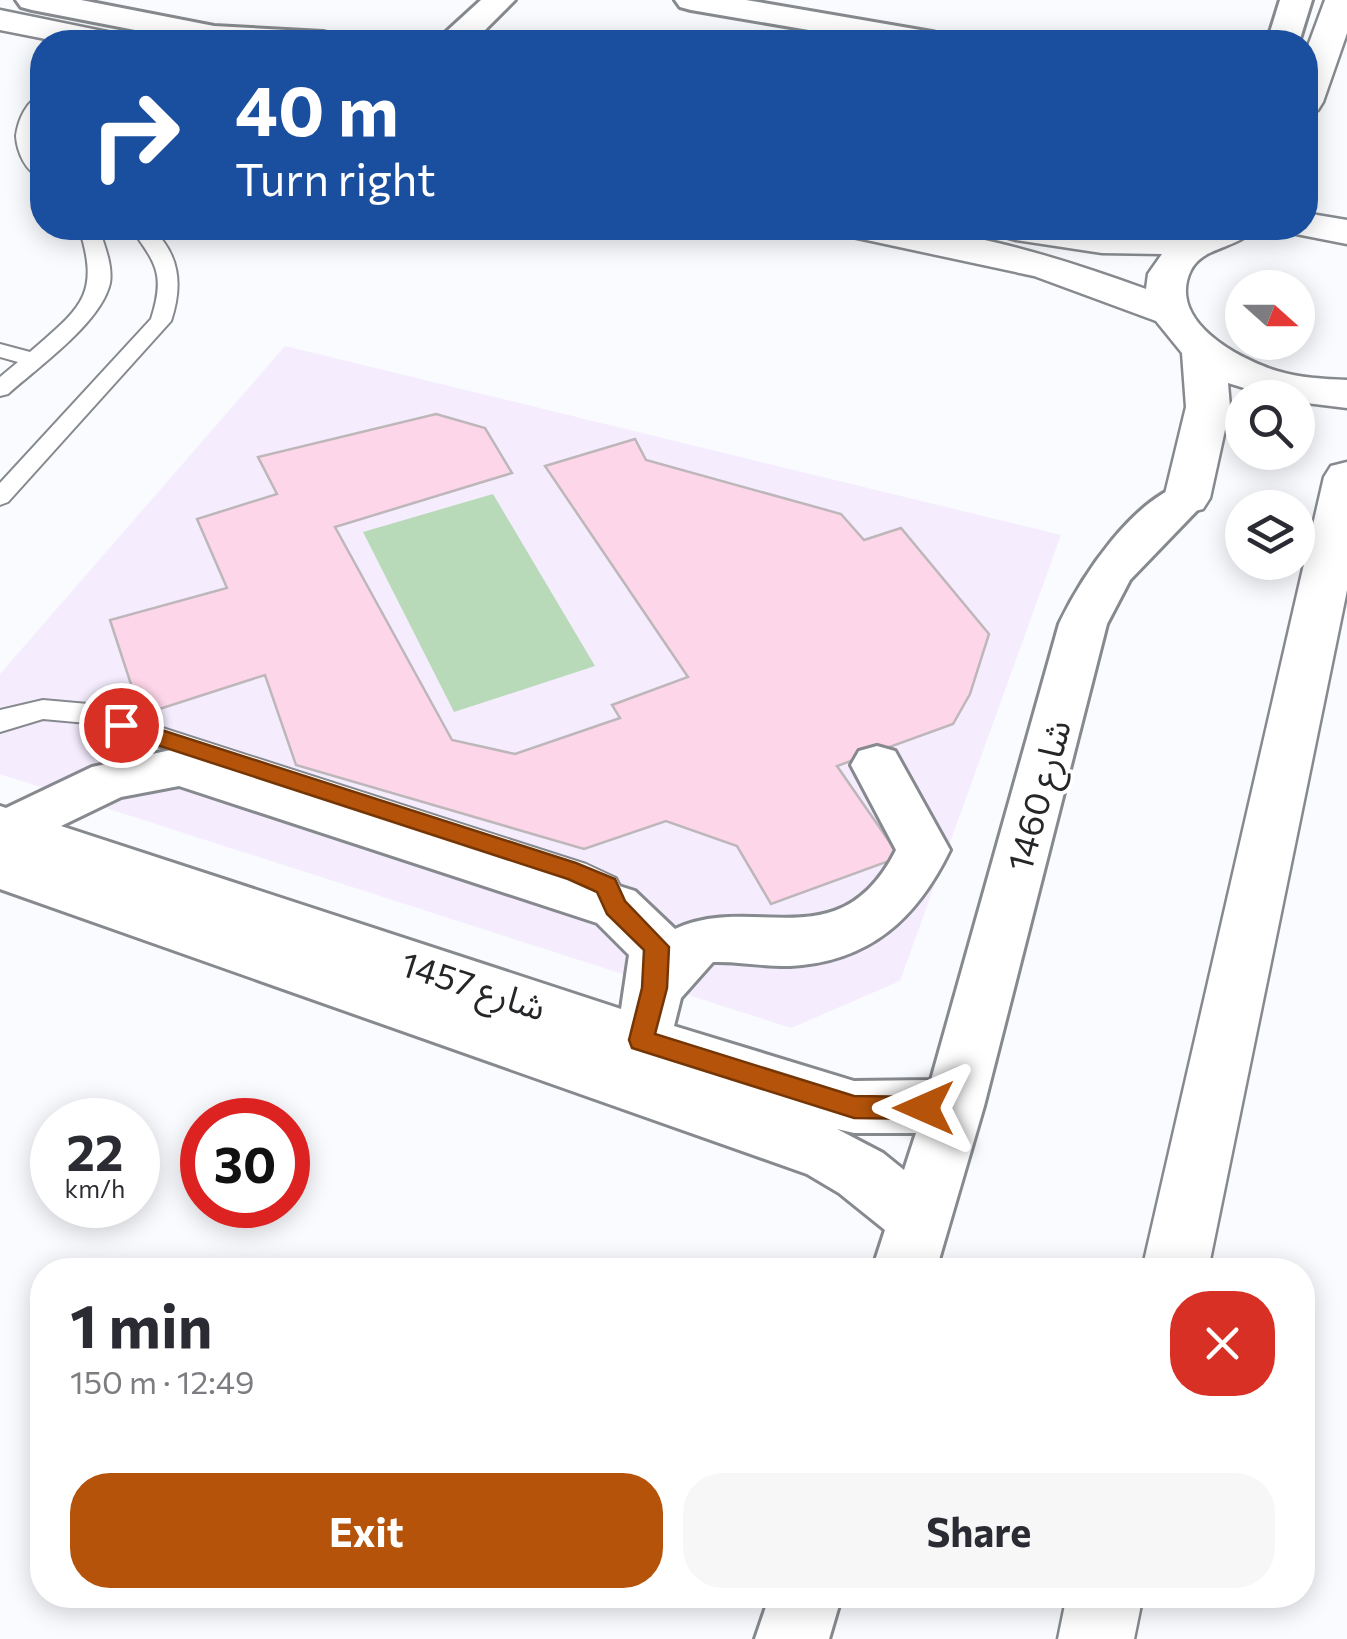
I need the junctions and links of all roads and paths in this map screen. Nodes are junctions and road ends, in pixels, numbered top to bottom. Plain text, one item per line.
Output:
1 (499, 0) edge
2 (691, 0) edge
3 (1296, 0) edge
4 (1342, 0) edge
5 (55, 2) edge
6 (0, 20) edge
7 (120, 21) edge
8 (178, 30) edge
9 (471, 30) edge
10 (863, 30) edge
11 (1286, 30) edge
12 (0, 46) edge
13 (30, 52) edge
14 (1318, 66) edge
15 (30, 115) edge
16 (30, 159) edge
17 (1318, 227) edge
18 (1347, 232) edge
19 (92, 240) edge
20 (151, 240) edge
21 (920, 240) edge
22 (1205, 240) edge
23 (1169, 312) junction
24 (0, 350) edge
25 (1203, 351) junction
26 (32, 359) junction
27 (0, 389) edge
28 (1347, 394) edge
29 (1347, 477) edge
30 (0, 497) edge
31 (1186, 498) joint
32 (0, 722) edge
33 (877, 764) dead end
34 (4, 841) edge
35 (616, 907) junction
36 (648, 1014) junction
37 (954, 1106) junction
38 (911, 1245) edge
39 (1179, 1258) edge
40 (802, 1608) edge
41 (1102, 1608) edge
42 (792, 1639) edge
43 (1096, 1639) edge

1 - 9 street
2 - 10 street
3 - 11 street
4 - 14 street
5 - 7 street
6 - 7 street
7 - 8 street
12 - 13 street
15 - 16 lane
17 - 18 street
19 - 26 lane
20 - 30 lane
21 - 23 street
22 - 23 street
23 - 25 street
24 - 26 lane
25 - 28 street
25 - 31 street, شارع 1460
26 - 27 lane
29 - 39 street
31 - 37 street, شارع 1460
32 - 35 lane
33 - 36 street
34 - 35 street
34 - 36 street, شارع 1457
34 - 38 street, شارع 1457
35 - 36 street
36 - 37 street, شارع 1457
37 - 38 street, شارع 1460
40 - 42 street
41 - 43 street

